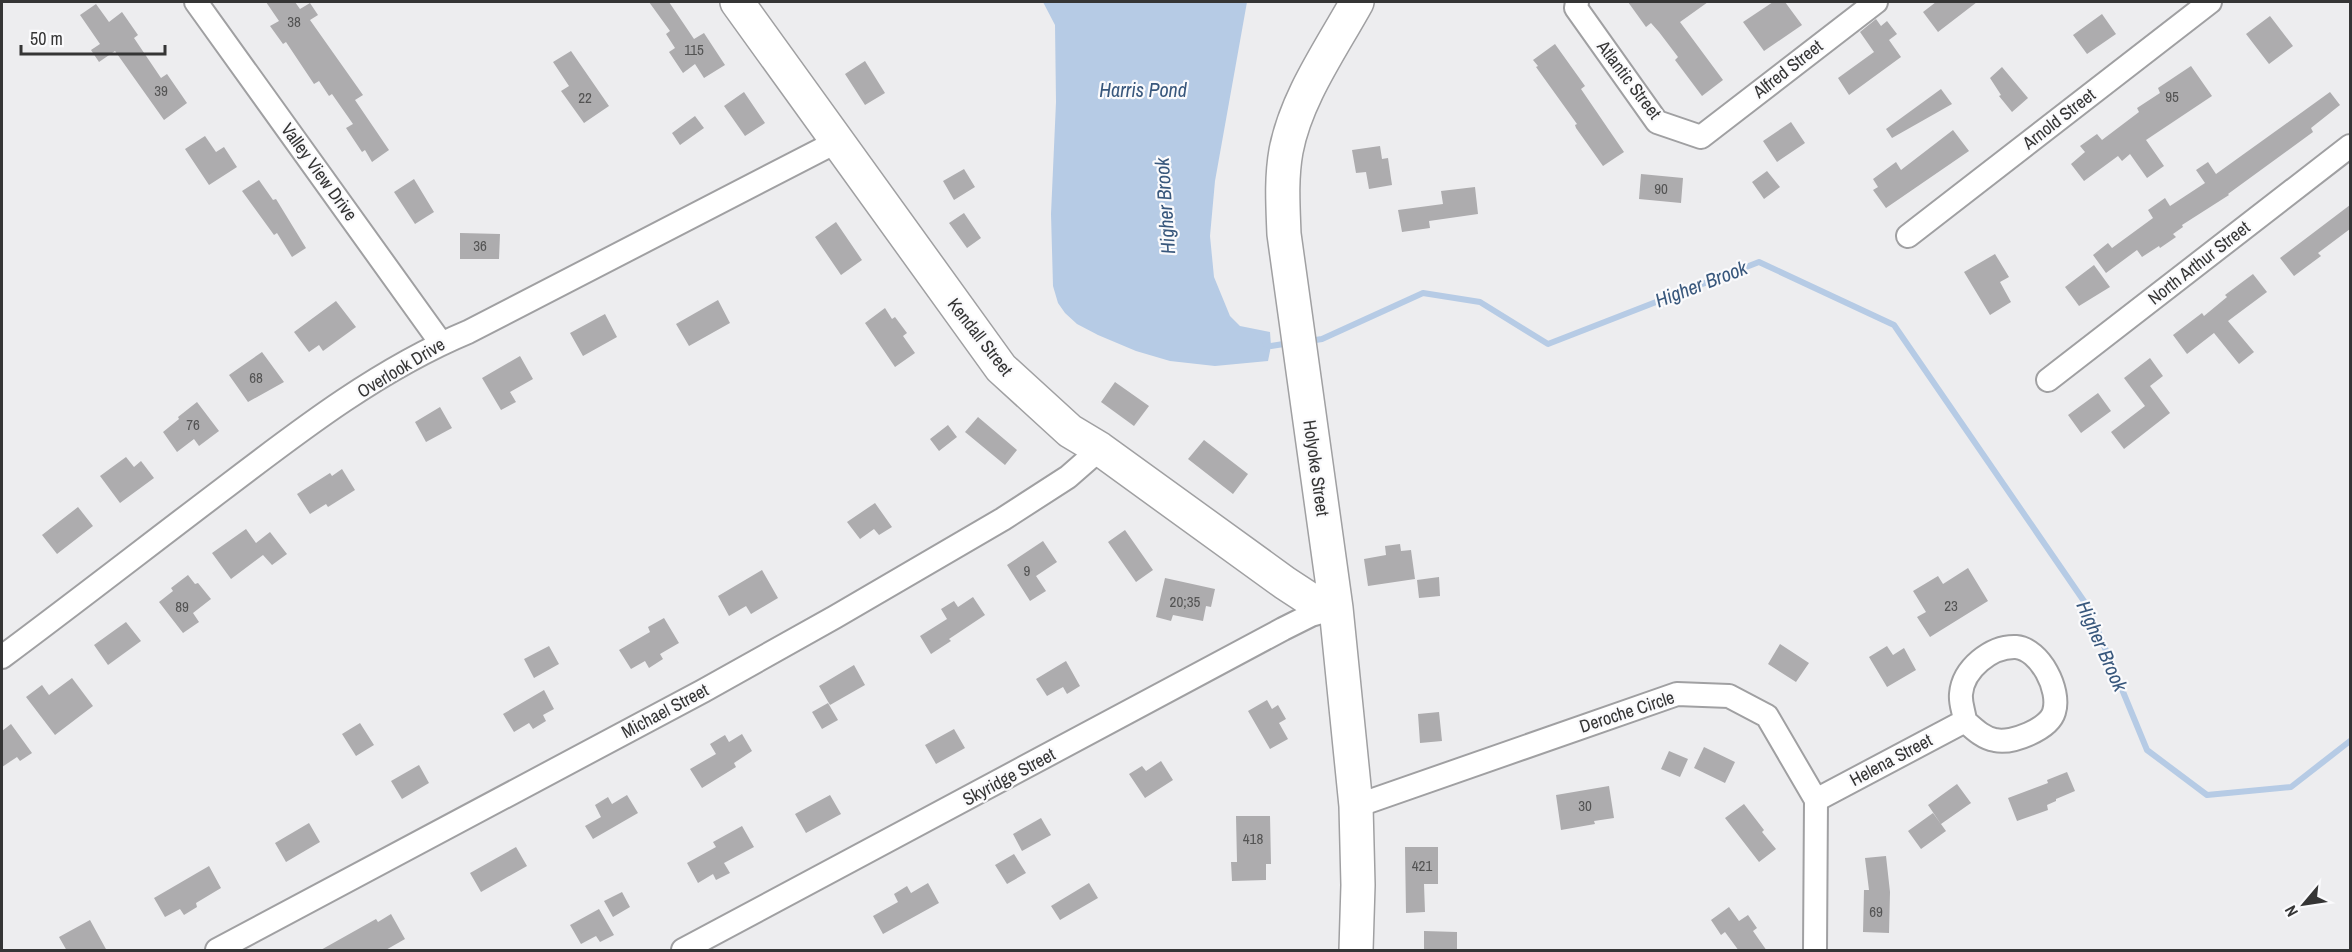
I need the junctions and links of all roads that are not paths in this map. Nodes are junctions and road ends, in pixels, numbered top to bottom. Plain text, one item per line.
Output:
1 (196, 2) edge
2 (737, 2) edge
3 (1357, 2) edge
4 (1577, 2) edge
5 (1876, 2) edge
6 (2210, 2) edge
7 (1701, 138) joint
8 (838, 141) junction
9 (2350, 146) edge
10 (1908, 236) dead end
11 (441, 343) junction
12 (2048, 380) dead end
13 (1100, 449) junction
14 (1336, 608) junction
15 (2, 657) edge
16 (1965, 721) junction
17 (1816, 800) junction
18 (1356, 806) junction
19 (217, 951) edge
20 (683, 951) edge
21 (1356, 951) edge
22 (1815, 951) edge

1 - 11 street, Valley View Drive
2 - 8 main road, Kendall Street
3 - 14 main road, Holyoke Street
4 - 7 street, Atlantic Street
5 - 7 street, Alfred Street
6 - 10 street, Arnold Street
8 - 11 street, Overlook Drive
8 - 13 main road, Kendall Street
9 - 12 street, North Arthur Street
11 - 15 street, Overlook Drive
13 - 14 main road, Kendall Street
13 - 19 street, Michael Street
14 - 18 main road, Holyoke Street
14 - 20 street, Skyridge Street
16 - 16 street
16 - 17 street, Helena Street
17 - 18 street, Deroche Circle
17 - 22 street
18 - 21 main road, Holyoke Street

